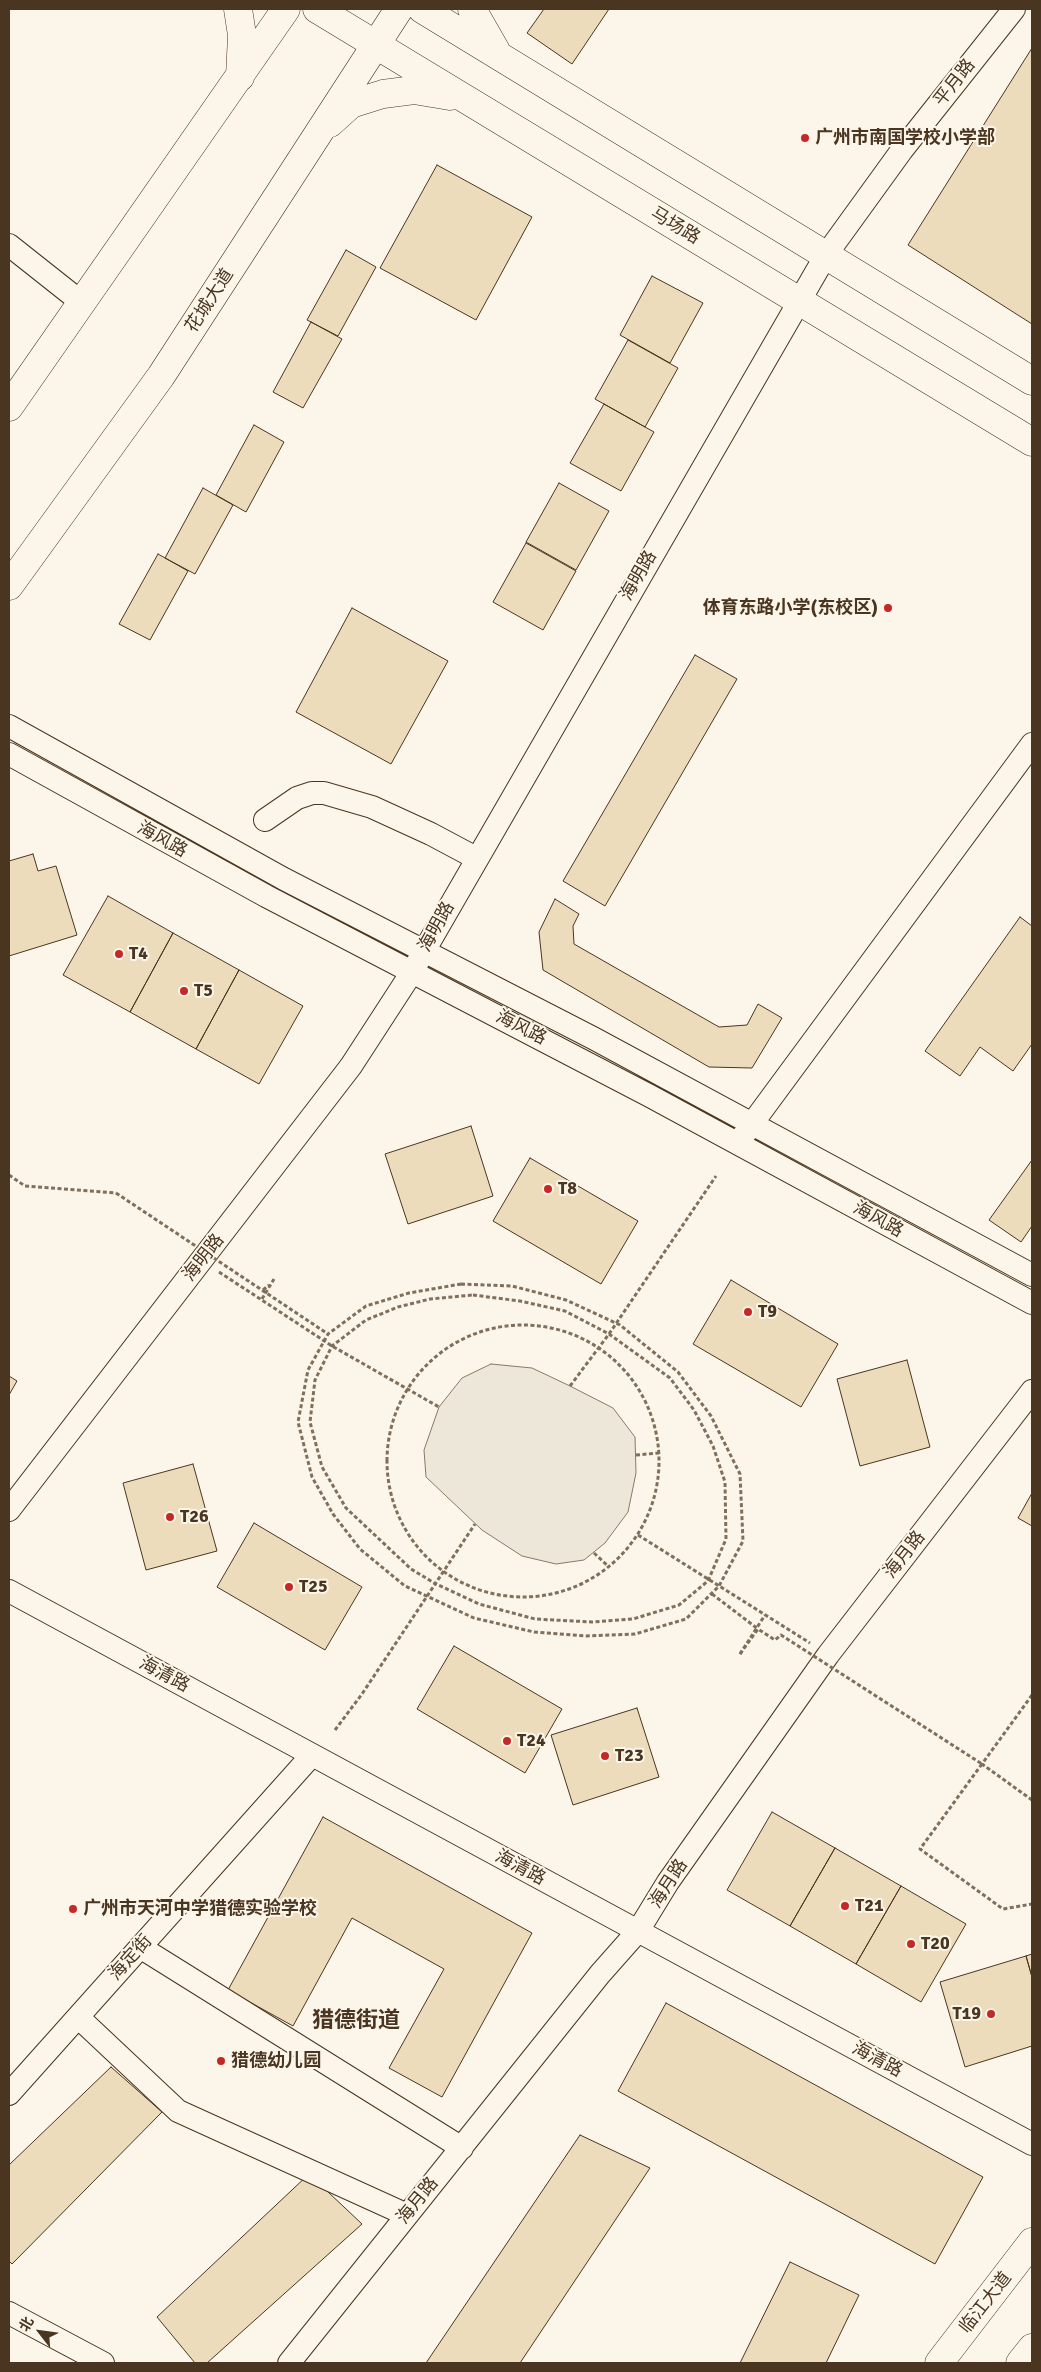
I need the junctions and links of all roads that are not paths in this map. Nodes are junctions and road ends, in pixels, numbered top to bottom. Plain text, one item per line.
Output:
1 (238, 9) edge
2 (286, 9) edge
3 (317, 9) edge
4 (399, 9) edge
5 (422, 9) edge
6 (472, 9) edge
7 (1014, 9) edge
8 (376, 44) junction
9 (500, 56) junction
10 (240, 78) junction
11 (470, 102) junction
12 (314, 137) junction
13 (9, 245) edge
14 (826, 255) junction
15 (799, 301) junction
16 (81, 302) dead end
17 (1032, 382) edge
18 (9, 407) edge
19 (1032, 442) edge
20 (9, 586) edge
21 (9, 726) edge
22 (1032, 744) edge
23 (9, 754) edge
24 (265, 820) dead end
25 (476, 858) junction
26 (424, 951) junction
27 (412, 972) junction
28 (752, 1125) junction
29 (738, 1143) junction
30 (1032, 1275) edge
31 (1032, 1304) edge
32 (1032, 1391) edge
33 (9, 1510) edge
34 (9, 1591) edge
35 (312, 1755) junction
36 (638, 1931) junction
37 (140, 1947) junction
38 (78, 2017) junction
39 (9, 2094) edge
40 (1032, 2144) edge
41 (462, 2148) junction
42 (407, 2215) junction
43 (1032, 2242) edge
44 (9, 2313) edge
45 (1032, 2348) edge
46 (103, 2363) edge
47 (289, 2363) edge
48 (939, 2363) edge
49 (1020, 2363) edge

1 - 10 main road
2 - 10 main road
3 - 8 main road, 马场路
4 - 8 main road, 花城大道
5 - 9 main road
6 - 9 main road
7 - 14 street, 平月路
8 - 11 main road, 马场路
8 - 12 main road, 花城大道
9 - 14 main road
10 - 18 main road
11 - 12 main road
11 - 15 main road, 马场路
12 - 20 main road, 花城大道
13 - 16 street
14 - 15 street, 平月路
14 - 17 main road
15 - 19 main road, 马场路
15 - 25 street, 海明路
21 - 26 street, 海风路
22 - 28 street
23 - 27 street, 海风路
24 - 25 street
25 - 26 street, 海明路
26 - 27 street, 海明路
26 - 28 street, 海风路
27 - 29 street, 海风路
27 - 33 street, 海明路
28 - 29 street
28 - 30 street, 海风路
29 - 31 street, 海风路
32 - 36 street, 海月路
34 - 35 street, 海清路
35 - 36 street, 海清路
35 - 37 street, 海定街
36 - 40 street, 海清路
36 - 41 street, 海月路
37 - 38 street, 海定街
37 - 41 street
38 - 39 street, 海定街
38 - 42 street
41 - 42 street, 海月路
42 - 47 street, 海月路
43 - 48 main road, 临江大道
44 - 46 street
45 - 49 main road

